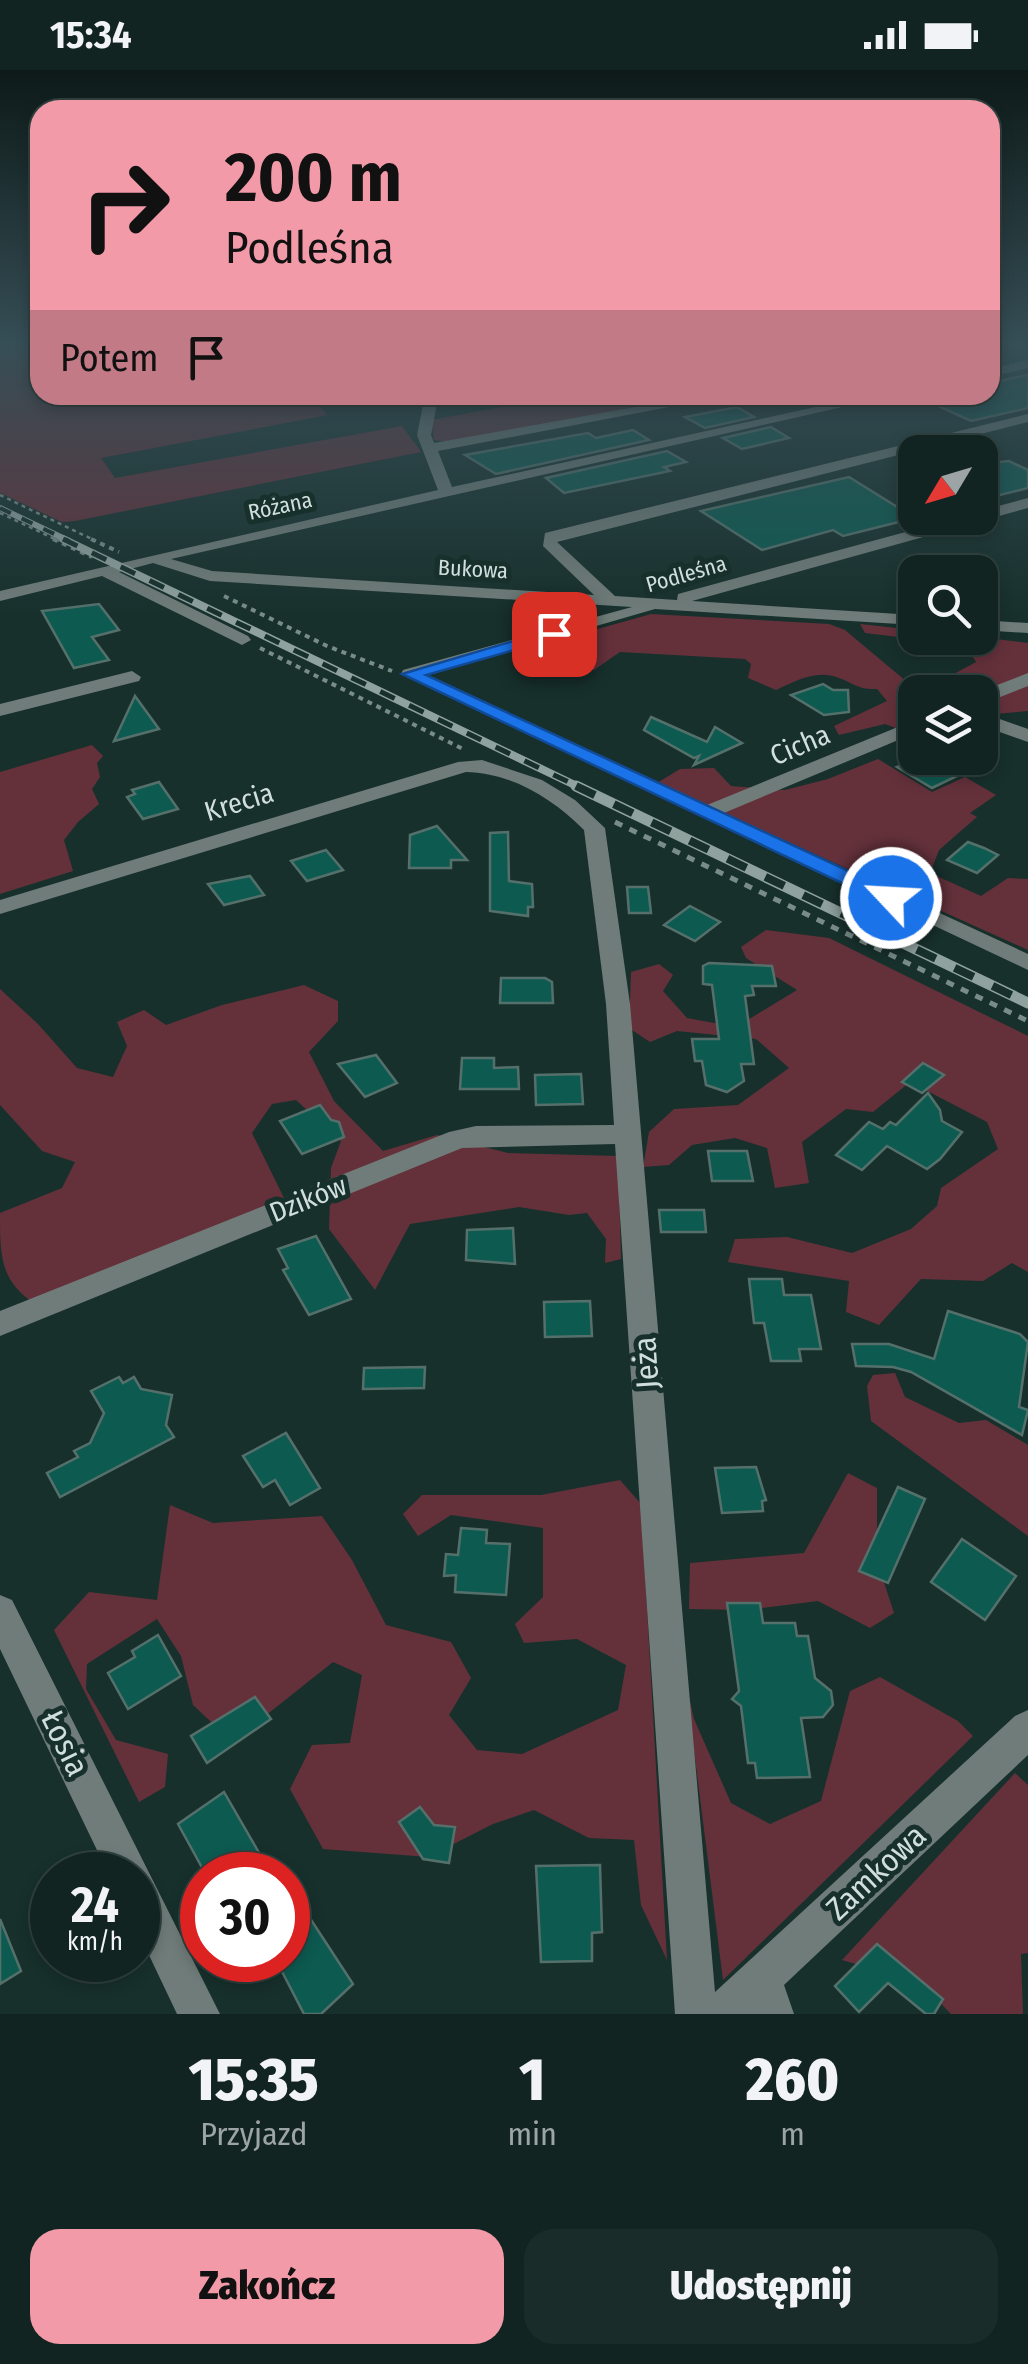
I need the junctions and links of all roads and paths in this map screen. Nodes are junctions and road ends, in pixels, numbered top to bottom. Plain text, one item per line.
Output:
1 (425, 437) edge
2 (495, 437) edge
3 (698, 437) edge
4 (953, 437) edge
5 (427, 449) junction
6 (446, 492) junction
7 (0, 494) edge
8 (1028, 503) edge
9 (998, 511) edge
10 (0, 513) edge
11 (912, 535) edge
12 (145, 560) junction
13 (103, 570) junction
14 (192, 572) junction
15 (0, 596) edge
16 (608, 599) junction
17 (663, 604) junction
18 (898, 619) edge
19 (998, 626) edge
20 (1028, 628) edge
21 (242, 640) joint
22 (410, 674) junction
23 (132, 676) dead end
24 (1028, 679) edge
25 (998, 692) edge
26 (0, 710) edge
27 (998, 725) edge
28 (898, 733) edge
29 (1028, 736) edge
30 (498, 770) junction
31 (574, 809) junction
32 (705, 813) junction
33 (0, 907) edge
34 (1028, 964) edge
35 (1028, 1022) edge
36 (629, 1134) junction
37 (0, 1324) edge
38 (0, 1612) edge
39 (1028, 1729) edge
40 (119, 1852) edge
41 (160, 1934) edge
42 (767, 1996) edge
43 (199, 2014) edge
44 (696, 2014) edge
45 (723, 2014) edge

1 - 5 street
2 - 5 street
3 - 6 street, Różana
4 - 16 street
5 - 6 street
6 - 12 street, Różana
7 - 12 path
8 - 9 street, Podleśna
10 - 13 path
11 - 17 street, Podleśna
12 - 13 street, Różana
12 - 14 street, Bukowa
13 - 15 street, Różana
13 - 21 street
14 - 16 street, Bukowa
14 - 22 path
16 - 17 street, Bukowa
17 - 18 street, Bukowa
17 - 22 street, Podleśna
19 - 20 street
21 - 30 path
22 - 32 street
23 - 26 street
24 - 25 street
27 - 29 street
28 - 32 street, Cicha
30 - 31 street
30 - 33 street, Krecia
31 - 35 path
31 - 36 street, Jeża
32 - 34 street
36 - 37 street, Dzików
36 - 44 street, Jeża
38 - 40 street, Łosia
39 - 42 street, Zamkowa
41 - 43 street
42 - 45 street, Zamkowa

